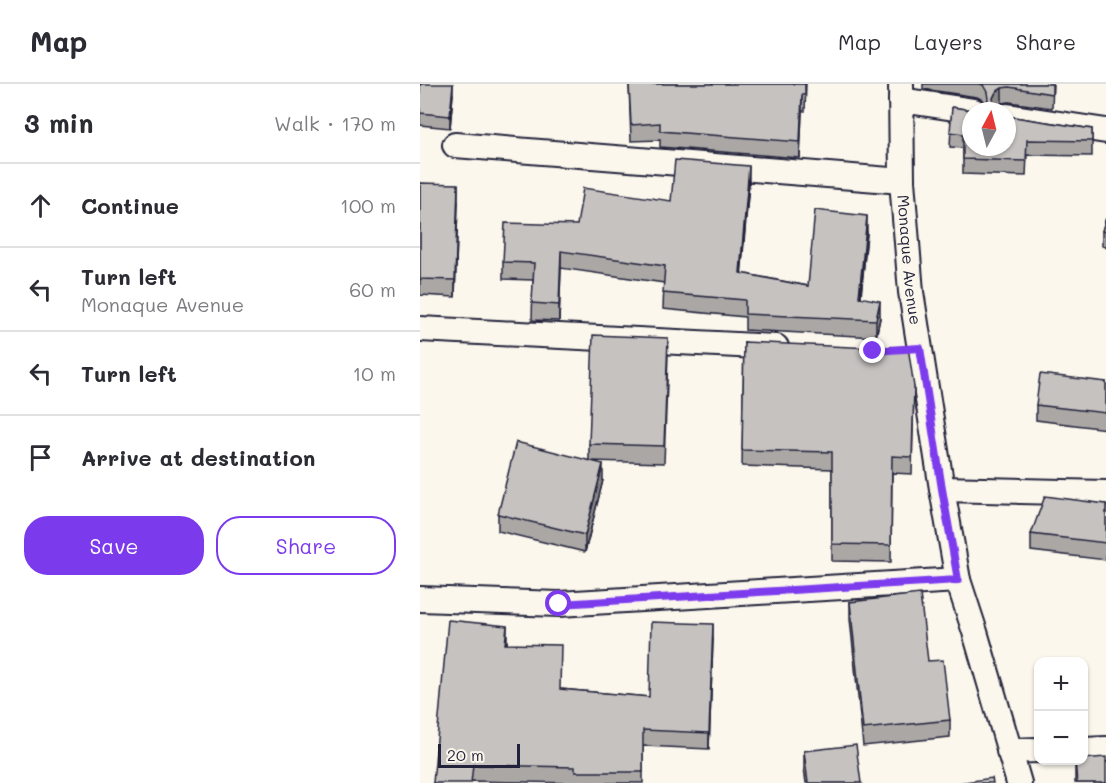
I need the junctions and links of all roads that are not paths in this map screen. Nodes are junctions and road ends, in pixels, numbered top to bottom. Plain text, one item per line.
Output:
1 (901, 92) edge
2 (962, 108) edge
3 (1016, 117) edge
4 (1106, 131) edge
5 (455, 146) dead end
6 (902, 181) junction
7 (420, 329) edge
8 (802, 348) edge
9 (942, 489) junction
10 (1106, 493) edge
11 (958, 580) junction
12 (420, 599) edge
13 (1106, 749) edge
14 (1034, 750) edge
15 (1088, 750) edge
16 (1010, 751) junction
17 (1019, 783) edge

1 - 2 street
1 - 6 street, Monaque Avenue
3 - 4 street
5 - 6 street
6 - 9 street, Monaque Avenue
7 - 8 street
9 - 10 street
9 - 11 street, Monaque Avenue
11 - 12 street
11 - 16 street, Monaque Avenue
13 - 15 street
14 - 16 street
16 - 17 street, Monaque Avenue

